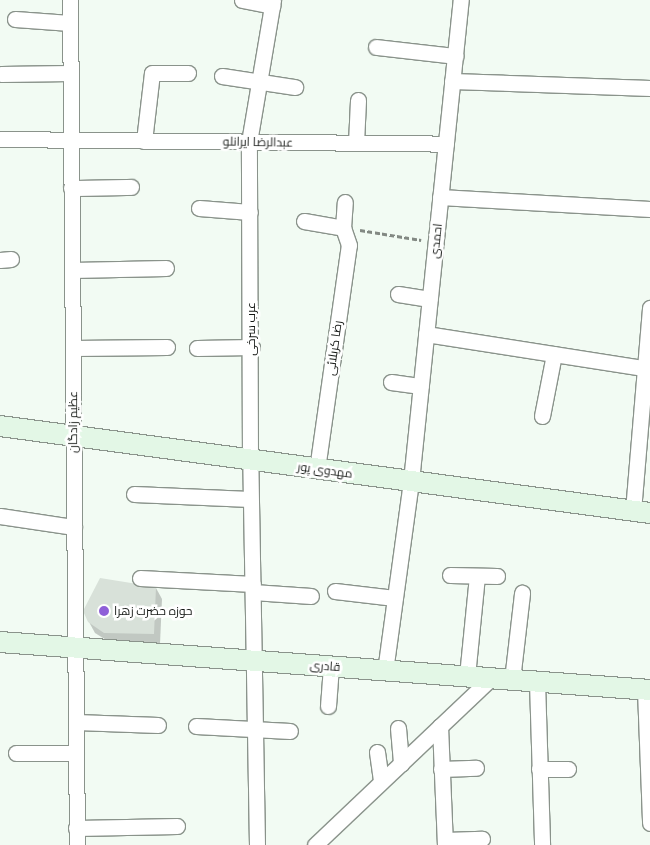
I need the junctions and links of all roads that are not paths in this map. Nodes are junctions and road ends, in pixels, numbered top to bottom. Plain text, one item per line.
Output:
1 (70, 0) edge
2 (242, 0) edge
3 (461, 0) edge
4 (273, 3) edge
5 (15, 19) dead end
6 (70, 23) junction
7 (376, 47) dead end
8 (455, 56) junction
9 (188, 72) dead end
10 (70, 73) junction
11 (2, 74) dead end
12 (222, 76) dead end
13 (452, 81) junction
14 (259, 82) junction
15 (295, 87) dead end
16 (650, 88) edge
17 (358, 100) dead end
18 (0, 139) edge
19 (71, 140) junction
20 (144, 141) junction
21 (249, 142) junction
22 (356, 143) junction
23 (446, 144) junction
24 (131, 187) dead end
25 (71, 188) junction
26 (440, 197) junction
27 (345, 202) dead end
28 (199, 208) dead end
29 (650, 209) edge
30 (250, 212) junction
31 (304, 221) dead end
32 (343, 228) junction
33 (166, 268) dead end
34 (72, 270) junction
35 (398, 294) dead end
36 (430, 299) junction
37 (650, 308) edge
38 (426, 334) junction
39 (168, 347) dead end
40 (252, 347) junction
41 (72, 348) junction
42 (197, 348) dead end
43 (554, 354) junction
44 (647, 369) edge
45 (391, 382) dead end
46 (420, 386) junction
47 (542, 416) dead end
48 (0, 426) edge
49 (73, 437) junction
50 (250, 460) junction
51 (317, 468) junction
52 (411, 481) junction
53 (134, 494) dead end
54 (250, 499) junction
55 (642, 512) edge
56 (0, 516) edge
57 (74, 527) junction
58 (450, 575) dead end
59 (477, 576) junction
60 (497, 576) dead end
61 (140, 578) dead end
62 (253, 588) junction
63 (335, 591) dead end
64 (522, 593) dead end
65 (310, 596) dead end
66 (394, 598) junction
67 (0, 642) edge
68 (75, 648) junction
69 (255, 660) junction
70 (331, 666) junction
71 (384, 670) junction
72 (467, 676) junction
73 (490, 679) junction
74 (512, 680) junction
75 (537, 682) junction
76 (648, 690) edge
77 (328, 706) dead end
78 (76, 722) junction
79 (158, 725) dead end
80 (196, 726) dead end
81 (440, 726) junction
82 (398, 728) dead end
83 (256, 730) junction
84 (290, 730) dead end
85 (377, 752) dead end
86 (16, 753) dead end
87 (76, 753) junction
88 (401, 764) junction
89 (476, 768) dead end
90 (568, 768) dead end
91 (441, 769) junction
92 (539, 769) junction
93 (381, 782) junction
94 (650, 823) edge
95 (178, 826) dead end
96 (76, 828) junction
97 (482, 839) dead end
98 (445, 842) edge
99 (77, 845) edge
100 (257, 845) edge
101 (315, 845) edge
102 (542, 845) edge

1 - 6 street, عظیم زادگان
2 - 4 street
3 - 8 street, احمدی
4 - 14 street, عرب سرخی
5 - 6 street
6 - 10 street, عظیم زادگان
7 - 8 street
8 - 13 street, احمدی
9 - 20 street
10 - 11 street
10 - 19 street, عظیم زادگان
12 - 14 street
13 - 16 street
13 - 23 street, احمدی
14 - 15 street
14 - 21 street, عرب سرخی
17 - 22 street
18 - 19 street, عبدالرضا ایرانلو
19 - 20 street, عبدالرضا ایرانلو
19 - 25 street, عظیم زادگان
20 - 21 street, عبدالرضا ایرانلو
21 - 22 street, عبدالرضا ایرانلو
21 - 30 street, عرب سرخی
22 - 23 street, عبدالرضا ایرانلو
23 - 26 street, احمدی
24 - 25 street
25 - 34 street, عظیم زادگان
26 - 29 street
26 - 36 street, احمدی
27 - 32 street, رضا کربلائی
28 - 30 street
30 - 40 street, عرب سرخی
31 - 32 street
32 - 51 street, رضا کربلائی
33 - 34 street
34 - 41 street, عظیم زادگان
35 - 36 street
36 - 38 street, احمدی
37 - 44 street
38 - 43 street
38 - 46 street, احمدی
39 - 41 street
40 - 42 street
40 - 50 street, عرب سرخی
41 - 49 street, عظیم زادگان
43 - 44 street
43 - 47 street
44 - 55 street
45 - 46 street
46 - 52 street, احمدی
48 - 49 street, مهدوی پور
49 - 50 street, مهدوی پور
49 - 57 street, عظیم زادگان
50 - 51 street, مهدوی پور
50 - 54 street, عرب سرخی
51 - 52 street, مهدوی پور
52 - 55 street, مهدوی پور
52 - 66 street, احمدی
53 - 54 street
54 - 62 street, عرب سرخی
56 - 57 street
57 - 68 street, عظیم زادگان
58 - 59 street
59 - 60 street
59 - 72 street
61 - 62 street
62 - 65 street
62 - 69 street, عرب سرخی
63 - 66 street
64 - 74 street
66 - 71 street, احمدی
67 - 68 street, قادرى
68 - 69 street, قادرى
68 - 78 street, عظیم زادگان
69 - 70 street, قادرى
69 - 83 street, عرب سرخی
70 - 71 street, قادرى
70 - 77 street
71 - 72 street, قادرى
72 - 73 street, قادرى
73 - 74 street, قادرى
73 - 81 street
74 - 75 street, قادرى
75 - 76 street, قادرى
75 - 92 street
76 - 94 street
78 - 79 street
78 - 87 street, عظیم زادگان
80 - 83 street
81 - 88 street
81 - 91 street
82 - 88 street
83 - 84 street
83 - 100 street, عرب سرخی
85 - 93 street
86 - 87 street
87 - 96 street, عظیم زادگان
88 - 93 street
89 - 91 street
90 - 92 street
91 - 98 street
92 - 102 street
93 - 101 street
95 - 96 street
96 - 99 street, عظیم زادگان
97 - 98 street

